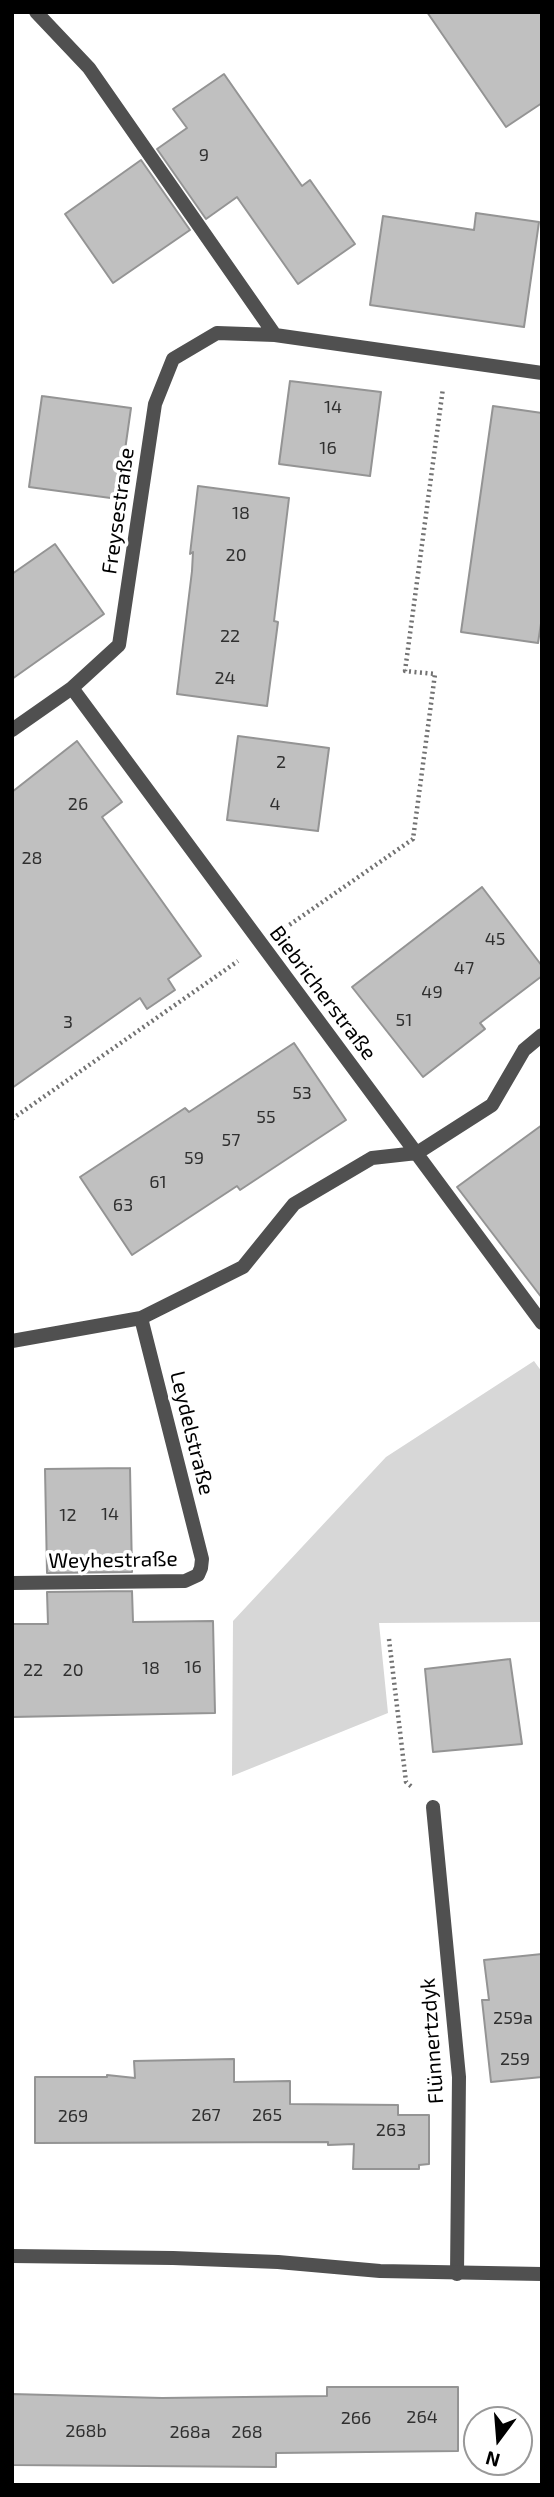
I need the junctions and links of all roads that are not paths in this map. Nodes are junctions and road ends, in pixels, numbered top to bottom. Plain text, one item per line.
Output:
1 (36, 12) edge
2 (275, 335) junction
3 (542, 373) edge
4 (72, 688) junction
5 (12, 730) edge
6 (542, 1035) edge
7 (417, 1153) junction
8 (141, 1318) junction
9 (542, 1323) edge
10 (12, 1341) edge
11 (201, 1559) joint
12 (12, 1583) edge
13 (433, 1807) road end
14 (12, 2256) edge
15 (457, 2274) junction
16 (542, 2274) edge

1 - 2 street
2 - 3 street, Freysestraße
2 - 4 street, Freysestraße
4 - 5 street, Freysestraße
4 - 7 street, Biebricherstraße
6 - 7 street
7 - 8 street
7 - 9 street, Biebricherstraße
8 - 10 street
8 - 11 street, Leydelstraße
11 - 12 street, Weyhestraße
13 - 15 street, Flünnertzdyk
14 - 15 street
15 - 16 street

